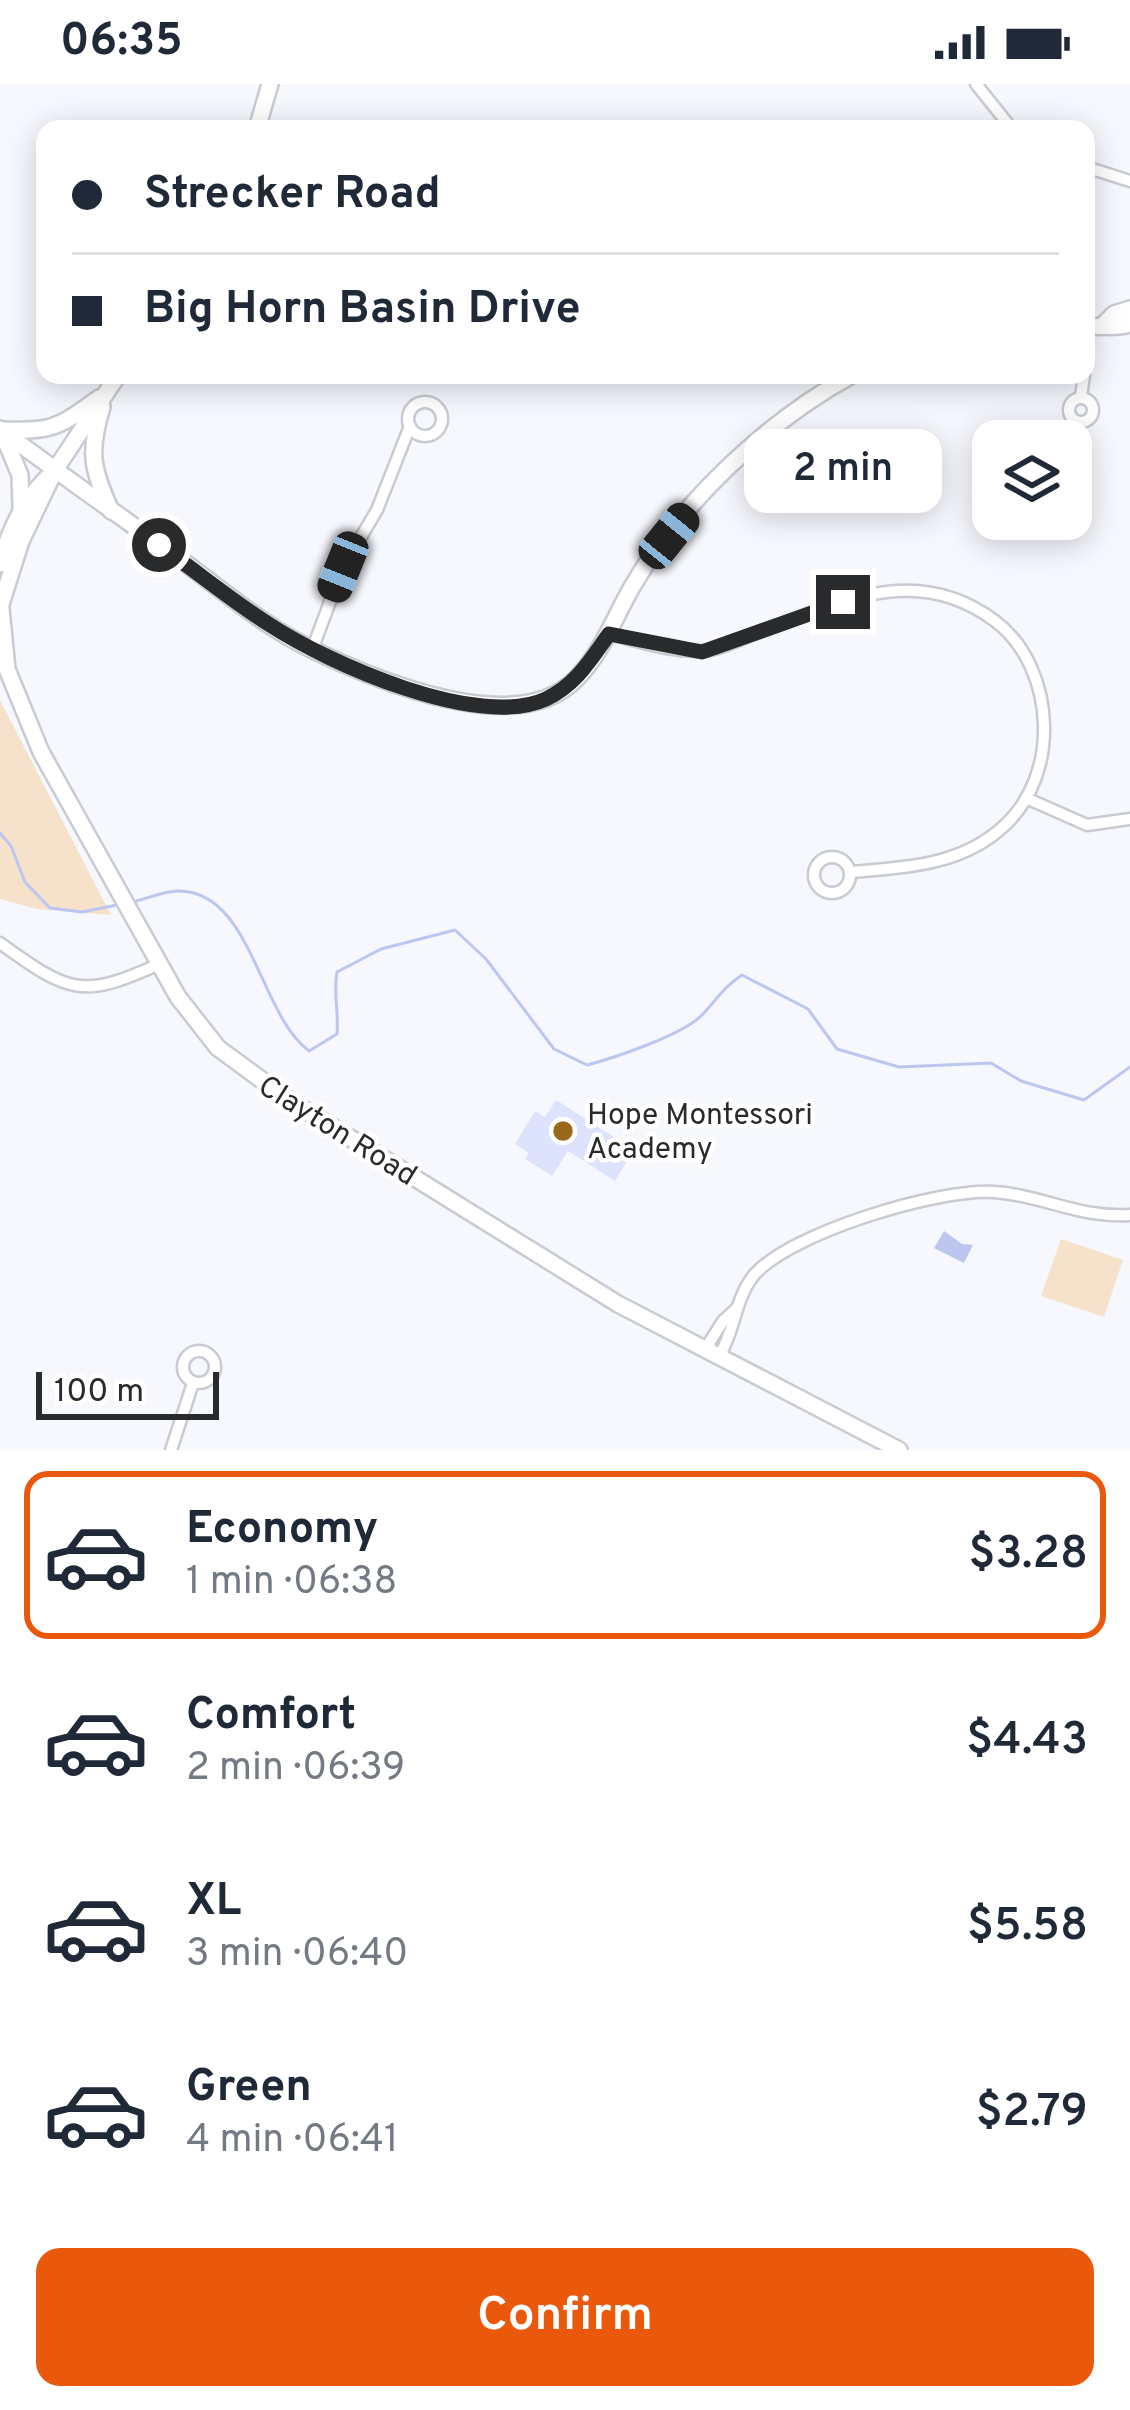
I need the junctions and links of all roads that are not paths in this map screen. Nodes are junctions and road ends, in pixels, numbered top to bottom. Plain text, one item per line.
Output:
1 (270, 84) edge
2 (976, 84) edge
3 (260, 120) edge
4 (1005, 120) edge
5 (1095, 170) edge
6 (1130, 181) edge
7 (1130, 309) edge
8 (1105, 323) junction
9 (1130, 324) edge
10 (1095, 326) edge
11 (112, 384) edge
12 (836, 384) edge
13 (1083, 384) edge
14 (106, 393) junction
15 (1081, 397) dead end
16 (410, 426) dead end
17 (0, 429) edge
18 (55, 470) junction
19 (21, 508) junction
20 (111, 511) junction
21 (0, 564) edge
22 (1, 601) edge
23 (609, 634) junction
24 (312, 650) junction
25 (1026, 798) junction
26 (1130, 819) edge
27 (850, 872) dead end
28 (0, 943) edge
29 (159, 964) junction
30 (1130, 1215) edge
31 (712, 1355) junction
32 (193, 1383) dead end
33 (171, 1450) edge
34 (899, 1450) edge

1 - 3 main road
2 - 4 street
5 - 6 street
7 - 8 main road
8 - 9 main road
8 - 10 main road
11 - 14 main road, Clayton Road
12 - 23 main road
13 - 15 street
14 - 17 main road
14 - 18 main road, Clayton Road
14 - 20 main road
16 - 24 street
17 - 18 main road
17 - 19 main road
18 - 19 main road, Clayton Road
18 - 20 main road
18 - 22 main road, Clayton Road
19 - 21 main road, Clayton Road
20 - 24 main road
22 - 29 main road, Clayton Road
23 - 24 main road
23 - 25 street
25 - 26 street
25 - 27 street
28 - 29 street
29 - 31 main road, Clayton Road
30 - 31 street
31 - 34 main road, Clayton Road
32 - 33 street

